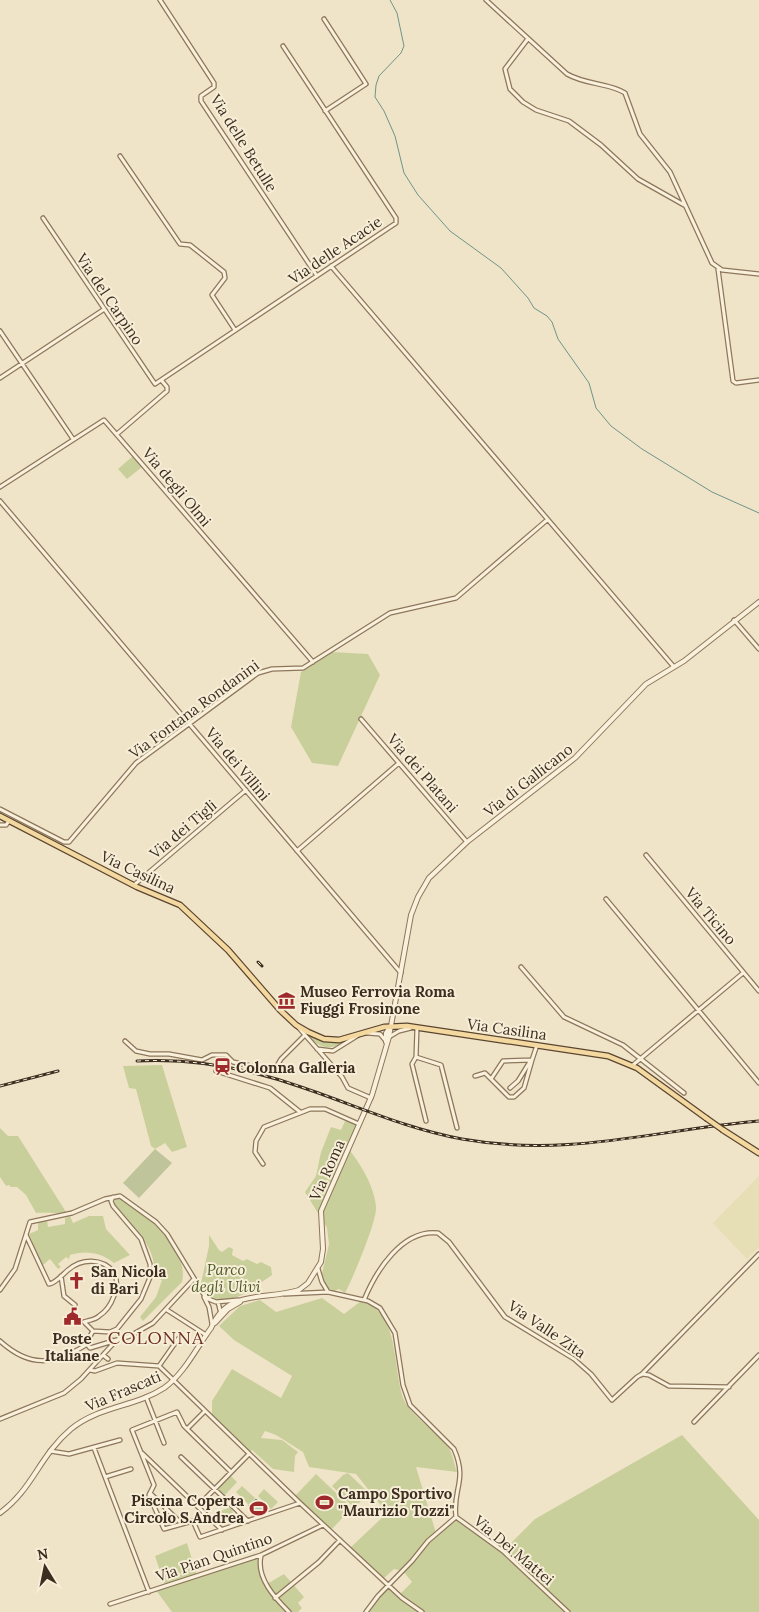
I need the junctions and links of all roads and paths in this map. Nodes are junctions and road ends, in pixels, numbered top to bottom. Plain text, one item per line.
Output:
1 (160, 0) edge
2 (486, 0) edge
3 (324, 19) dead end
4 (527, 40) junction
5 (283, 46) dead end
6 (325, 111) junction
7 (120, 156) dead end
8 (685, 205) junction
9 (43, 218) dead end
10 (331, 266) junction
11 (718, 269) junction
12 (759, 274) edge
13 (317, 276) junction
14 (103, 310) junction
15 (235, 330) junction
16 (0, 331) edge
17 (22, 364) junction
18 (0, 378) edge
19 (759, 380) edge
20 (162, 381) junction
21 (117, 434) junction
22 (73, 439) junction
23 (0, 487) edge
24 (0, 501) edge
25 (547, 520) junction
26 (759, 602) edge
27 (734, 620) junction
28 (759, 649) edge
29 (313, 662) junction
30 (674, 667) junction
31 (361, 719) dead end
32 (189, 723) junction
33 (400, 763) junction
34 (246, 790) junction
35 (0, 808) edge
36 (0, 816) edge
37 (9, 820) junction
38 (0, 825) edge
39 (467, 842) junction
40 (297, 851) junction
41 (646, 854) dead end
42 (134, 885) junction
43 (606, 899) dead end
44 (521, 967) dead end
45 (401, 973) junction
46 (743, 973) junction
47 (759, 992) edge
48 (698, 1011) junction
49 (296, 1025) junction
50 (390, 1026) junction
51 (416, 1028) junction
52 (364, 1034) junction
53 (304, 1036) junction
54 (357, 1036) junction
55 (389, 1037) junction
56 (125, 1042) dead end
57 (386, 1042) junction
58 (537, 1045) junction
59 (316, 1049) junction
60 (416, 1057) junction
61 (640, 1059) junction
62 (532, 1060) junction
63 (633, 1065) junction
64 (216, 1071) dead end
65 (475, 1076) dead end
66 (492, 1079) junction
67 (759, 1083) edge
68 (510, 1088) dead end
69 (684, 1092) dead end
70 (371, 1098) junction
71 (300, 1112) junction
72 (426, 1120) dead end
73 (360, 1125) junction
74 (457, 1128) dead end
75 (759, 1153) edge
76 (263, 1164) dead end
77 (114, 1197) junction
78 (26, 1235) junction
79 (759, 1254) edge
80 (318, 1268) junction
81 (61, 1276) junction
82 (193, 1280) junction
83 (0, 1290) edge
84 (328, 1292) junction
85 (282, 1294) junction
86 (202, 1295) junction
87 (251, 1298) junction
88 (239, 1300) junction
89 (364, 1300) junction
90 (218, 1302) junction
91 (75, 1305) dead end
92 (209, 1307) junction
93 (167, 1310) junction
94 (220, 1313) junction
95 (212, 1327) junction
96 (93, 1331) junction
97 (206, 1336) junction
98 (178, 1339) dead end
99 (112, 1340) junction
100 (0, 1341) edge
101 (86, 1345) junction
102 (103, 1355) junction
103 (759, 1355) edge
104 (108, 1359) dead end
105 (159, 1366) junction
106 (90, 1370) junction
107 (641, 1375) junction
108 (173, 1380) junction
109 (729, 1387) junction
110 (146, 1396) junction
111 (205, 1411) junction
112 (0, 1419) edge
113 (155, 1420) junction
114 (694, 1422) dead end
115 (187, 1430) junction
116 (120, 1440) dead end
117 (164, 1443) dead end
118 (94, 1448) junction
119 (50, 1450) junction
120 (140, 1451) junction
121 (249, 1454) junction
122 (180, 1457) dead end
123 (132, 1469) dead end
124 (231, 1472) junction
125 (105, 1477) junction
126 (214, 1489) junction
127 (150, 1493) junction
128 (300, 1503) junction
129 (198, 1506) junction
130 (0, 1513) edge
131 (456, 1517) junction
132 (248, 1521) junction
133 (182, 1524) junction
134 (323, 1524) junction
135 (222, 1530) junction
136 (340, 1540) junction
137 (261, 1556) junction
138 (387, 1585) junction
139 (149, 1592) junction
140 (275, 1598) junction
141 (110, 1604) dead end
142 (289, 1612) edge
143 (366, 1612) edge
144 (422, 1612) edge
145 (568, 1612) edge

1 - 13 street, Via delle Betulle
2 - 4 street
3 - 6 street
4 - 8 street
4 - 8 street
5 - 6 street, Via delle Acacie
6 - 10 street, Via delle Acacie
7 - 15 street
8 - 11 street
9 - 14 street, Via del Carpino
10 - 13 street, Via delle Acacie
10 - 25 street
11 - 12 street
11 - 19 street
13 - 15 street, Via delle Acacie
14 - 17 street
14 - 20 street, Via del Carpino
15 - 20 street, Via delle Acacie
16 - 17 street
17 - 18 street
17 - 22 street
20 - 21 street
21 - 22 street, Via degli Olmi
21 - 29 street, Via degli Olmi
22 - 23 street, Via degli Olmi
24 - 32 street, Via dei Villini
25 - 29 street, Via Fontana Rondanini
25 - 30 street
26 - 27 street, Via di Gallicano
27 - 28 street
27 - 30 street, Via di Gallicano
29 - 32 street, Via Fontana Rondanini
30 - 39 street, Via di Gallicano
31 - 33 street, Via dei Platani
32 - 34 street, Via dei Villini
32 - 35 street, Via Fontana Rondanini
33 - 39 street, Via dei Platani
33 - 40 street
34 - 40 street, Via dei Villini
34 - 42 street, Via dei Tigli
36 - 37 main road, Via Casilina
37 - 38 street
37 - 42 main road, Via Casilina
39 - 45 street, Via di Gallicano
40 - 45 street, Via dei Villini
41 - 46 street, Via Ticino
42 - 49 main road, Via Casilina
43 - 48 street
44 - 61 street
45 - 50 street, Via di Gallicano
46 - 47 street, Via Ticino
46 - 48 street
48 - 61 street
48 - 67 street
49 - 53 street
49 - 54 main road, Via Casilina
50 - 51 main road, Via Casilina
50 - 52 main road, Via Casilina
50 - 55 street, Via Roma
50 - 57 street, Via Roma
51 - 55 street
51 - 58 main road, Via Casilina
51 - 60 street
52 - 54 main road, Via Casilina
52 - 57 street
53 - 56 street
53 - 59 street
54 - 59 street
55 - 57 street, Via Roma
57 - 70 street, Via Roma
58 - 62 street
58 - 63 main road, Via Casilina
59 - 70 street
60 - 72 street
60 - 74 street
61 - 63 street
61 - 69 street
62 - 66 street
62 - 66 street
62 - 68 street
63 - 75 main road, Via Casilina, bridge
64 - 71 street
65 - 66 street
70 - 73 street, Via Roma
71 - 73 street
71 - 76 street
73 - 80 street, Via Roma
77 - 78 street
77 - 82 street
77 - 96 street
78 - 81 street
78 - 83 street
79 - 107 street
80 - 84 street
80 - 85 street, Via Roma
81 - 91 street
81 - 96 street
82 - 86 street
82 - 93 street
84 - 85 street, Via Dei Mattei
84 - 89 street, Via Dei Mattei
85 - 87 street, Via Roma
86 - 90 street
86 - 92 street
87 - 88 street, Via Roma
87 - 94 street
88 - 90 street
88 - 94 street, Via Roma
89 - 107 street, Via Valle Zita
89 - 131 street, Via Dei Mattei
90 - 94 street
92 - 94 street
92 - 95 street
93 - 97 street
93 - 99 street
94 - 95 street, Via Frascati
95 - 97 street, Via Frascati
96 - 101 street
97 - 108 street, Via Frascati
98 - 105 street
99 - 101 street
99 - 102 street
100 - 101 street
102 - 104 street
102 - 106 street
103 - 109 street
105 - 106 street
105 - 108 street
106 - 112 street
107 - 109 street
108 - 110 street, Via Frascati
108 - 111 street
109 - 114 street
110 - 113 street
110 - 119 street, Via Frascati
111 - 115 street
111 - 121 street
113 - 115 street
113 - 117 street
113 - 120 street
115 - 124 street
116 - 118 street
118 - 119 street
118 - 125 street
119 - 130 street, Via Frascati
120 - 127 street
120 - 129 street
121 - 124 street
121 - 128 street
122 - 126 street
123 - 125 street
124 - 126 street
125 - 139 street
126 - 129 street
126 - 132 street
127 - 133 street
127 - 133 street
128 - 132 street
128 - 134 street
129 - 135 street
131 - 138 street
131 - 145 street, Via Dei Mattei
132 - 135 street
133 - 135 street
134 - 136 street
134 - 137 street, Via Pian Quintino
136 - 138 street
136 - 140 street
137 - 139 street, Via Pian Quintino
137 - 140 street
138 - 143 street
138 - 144 street
139 - 141 street, Via Pian Quintino
140 - 142 street

